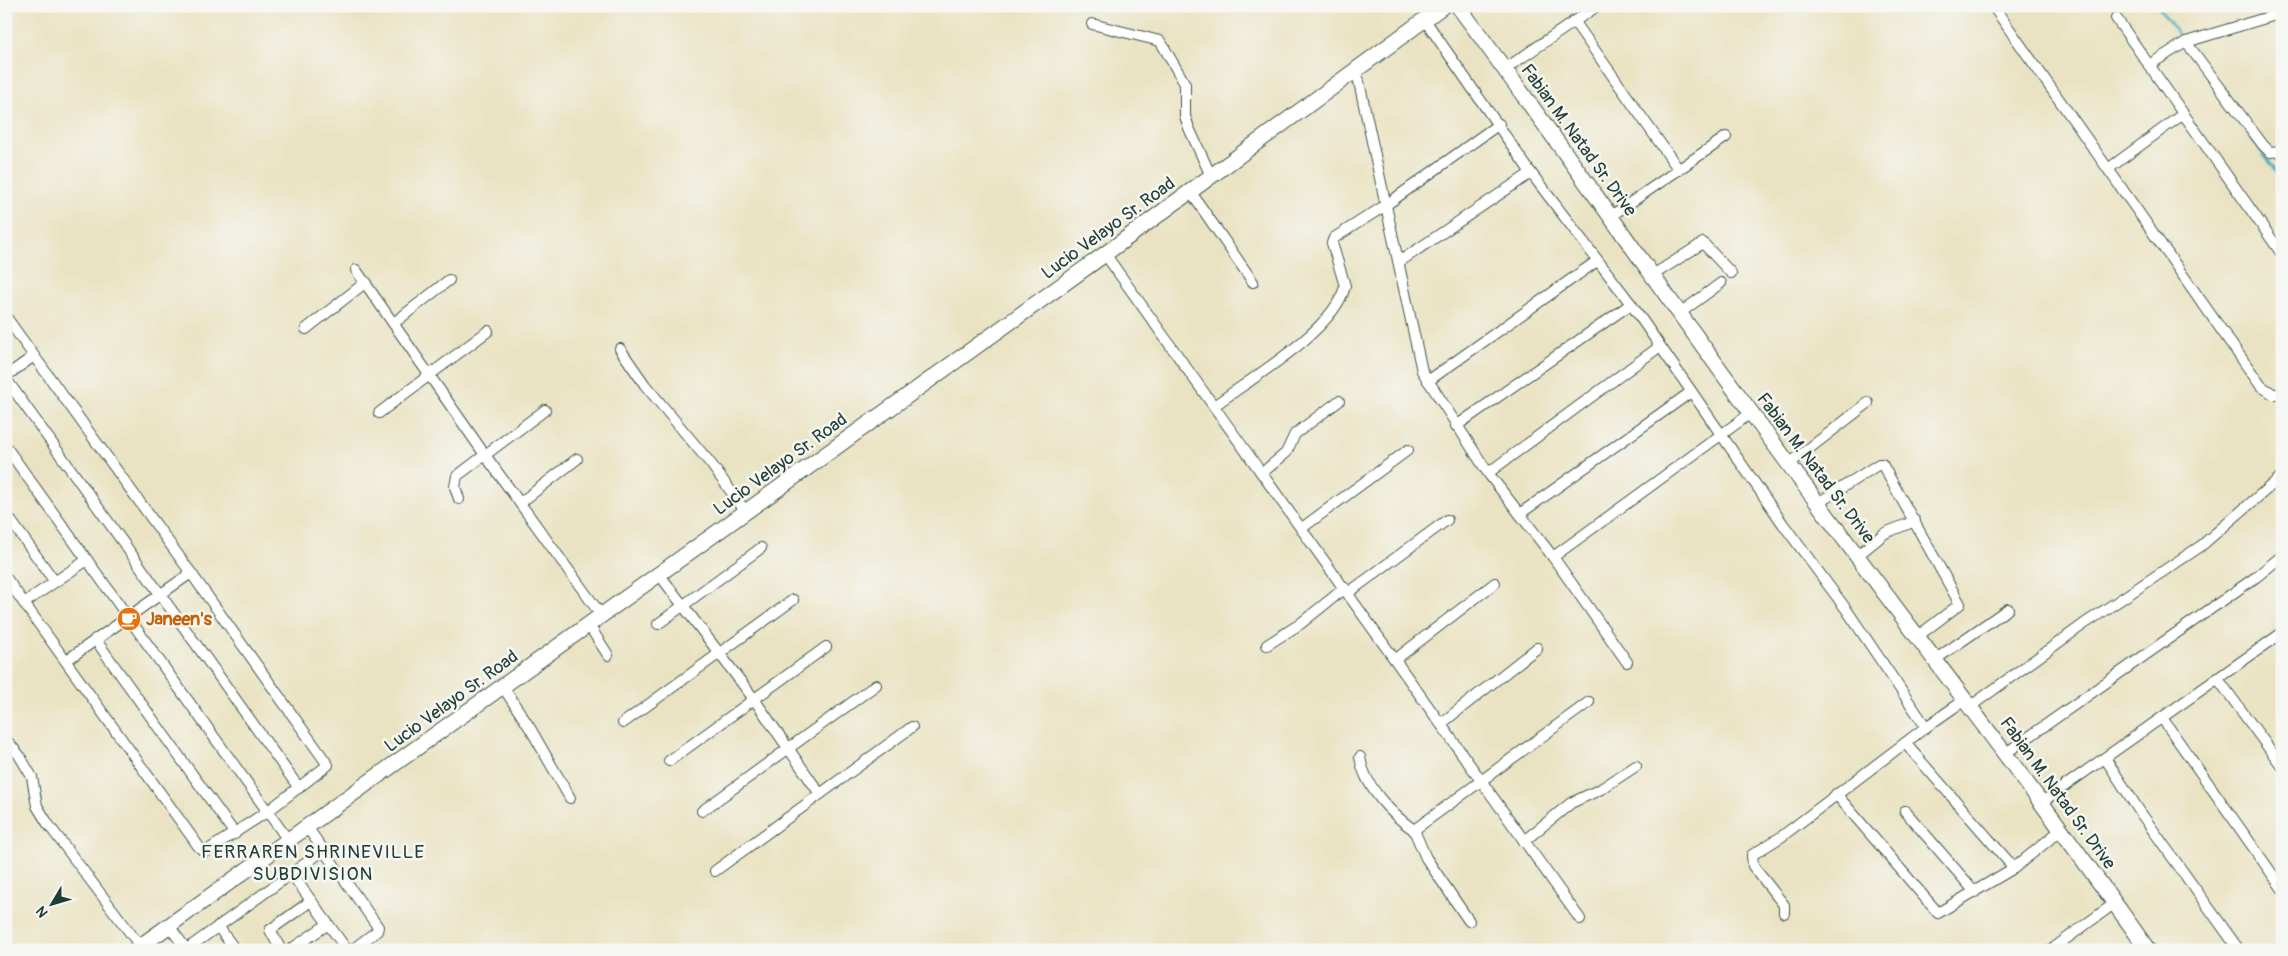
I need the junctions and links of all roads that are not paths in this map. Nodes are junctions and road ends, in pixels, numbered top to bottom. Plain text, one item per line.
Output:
1 (1443, 6) edge
2 (1458, 6) edge
3 (1597, 6) edge
4 (1993, 6) edge
5 (2282, 13) edge
6 (2116, 18) dead end
7 (1425, 20) junction
8 (1574, 21) junction
9 (1092, 24) dead end
10 (2186, 42) junction
11 (2149, 65) junction
12 (1356, 68) junction
13 (1505, 69) junction
14 (2183, 114) junction
15 (1499, 124) junction
16 (1726, 137) dead end
17 (2282, 151) edge
18 (2108, 169) junction
19 (1679, 170) junction
20 (1531, 173) junction
21 (1210, 176) junction
22 (1190, 191) junction
23 (1386, 205) junction
24 (1611, 216) junction
25 (1105, 254) junction
26 (2282, 254) edge
27 (1597, 260) junction
28 (1399, 262) junction
29 (356, 270) dead end
30 (1731, 273) dead end
31 (1653, 275) junction
32 (449, 280) dead end
33 (366, 282) junction
34 (1253, 282) dead end
35 (1721, 283) dead end
36 (1631, 304) junction
37 (1680, 313) junction
38 (6, 317) edge
39 (394, 323) junction
40 (306, 329) dead end
41 (488, 331) dead end
42 (1659, 347) junction
43 (620, 349) dead end
44 (34, 356) junction
45 (431, 374) junction
46 (6, 376) edge
47 (6, 379) edge
48 (1428, 381) junction
49 (1691, 392) junction
50 (2282, 394) edge
51 (1339, 402) dead end
52 (1868, 403) dead end
53 (1214, 406) junction
54 (545, 410) dead end
55 (379, 413) dead end
56 (1751, 413) junction
57 (1456, 426) junction
58 (1722, 434) junction
59 (6, 447) edge
60 (1408, 450) dead end
61 (486, 455) junction
62 (577, 459) dead end
63 (1789, 464) junction
64 (1488, 472) junction
65 (1262, 473) junction
66 (2282, 476) edge
67 (459, 499) dead end
68 (1818, 502) junction
69 (520, 503) junction
70 (746, 512) junction
71 (1521, 513) junction
72 (6, 514) edge
73 (1447, 520) dead end
74 (1915, 521) junction
75 (1302, 528) junction
76 (761, 548) dead end
77 (1858, 555) junction
78 (2282, 556) edge
79 (1553, 557) junction
80 (87, 560) junction
81 (191, 572) junction
82 (659, 574) junction
83 (6, 578) edge
84 (55, 582) junction
85 (1495, 583) dead end
86 (1347, 590) junction
87 (160, 594) junction
88 (793, 600) dead end
89 (24, 603) junction
90 (684, 604) junction
91 (2008, 609) dead end
92 (602, 615) junction
93 (127, 616) junction
94 (588, 624) junction
95 (658, 624) dead end
96 (2281, 635) edge
97 (1918, 636) junction
98 (95, 639) junction
99 (1267, 645) dead end
100 (826, 647) dead end
101 (1536, 648) dead end
102 (719, 652) junction
103 (608, 655) dead end
104 (1936, 659) junction
105 (67, 660) junction
106 (1396, 660) junction
107 (1626, 662) dead end
108 (2218, 679) junction
109 (876, 685) dead end
110 (503, 686) junction
111 (754, 699) junction
112 (1589, 702) dead end
113 (1969, 703) junction
114 (2162, 718) junction
115 (623, 723) dead end
116 (1442, 723) junction
117 (912, 727) dead end
118 (1926, 727) junction
119 (6, 740) edge
120 (1905, 743) junction
121 (788, 747) junction
122 (2006, 753) junction
123 (1360, 757) dead end
124 (2105, 758) junction
125 (669, 761) dead end
126 (1636, 766) dead end
127 (2282, 766) edge
128 (1483, 781) junction
129 (300, 788) junction
130 (820, 794) junction
131 (1836, 794) junction
132 (570, 798) dead end
133 (2042, 802) junction
134 (268, 811) junction
135 (702, 811) dead end
136 (1905, 811) dead end
137 (307, 827) junction
138 (2062, 829) junction
139 (1414, 830) junction
140 (235, 834) junction
141 (288, 840) junction
142 (1524, 842) junction
143 (324, 850) junction
144 (2014, 868) junction
145 (715, 872) dead end
146 (291, 873) junction
147 (2282, 888) edge
148 (1975, 892) junction
149 (311, 901) junction
150 (2115, 903) junction
151 (1784, 913) dead end
152 (1580, 919) dead end
153 (1470, 921) dead end
154 (328, 924) junction
155 (169, 926) junction
156 (218, 926) junction
157 (138, 948) edge
158 (187, 949) edge
159 (235, 950) edge
160 (281, 950) edge
161 (290, 950) edge
162 (347, 950) edge
163 (352, 950) edge
164 (2051, 950) edge
165 (2148, 950) edge
166 (2239, 950) edge

1 - 7 main road, Lucio Velayo Sr. Road
2 - 13 main road, Fabian M. Natad Sr. Drive
3 - 8 street
4 - 18 street
5 - 10 street
6 - 11 street
7 - 12 main road, Lucio Velayo Sr. Road
7 - 15 street
8 - 13 street
8 - 19 street
9 - 21 street
10 - 11 street
10 - 17 street
11 - 14 street
12 - 21 main road, Lucio Velayo Sr. Road
12 - 23 street
13 - 24 main road, Fabian M. Natad Sr. Drive
14 - 18 street
14 - 26 street
15 - 20 street
15 - 23 street
16 - 19 street
18 - 50 street
19 - 24 street
20 - 27 street
20 - 28 street
21 - 22 main road, Lucio Velayo Sr. Road
22 - 25 main road, Lucio Velayo Sr. Road
22 - 34 street
23 - 28 street
23 - 53 street
24 - 31 main road, Fabian M. Natad Sr. Drive
25 - 53 street
25 - 70 main road, Lucio Velayo Sr. Road
27 - 36 street
27 - 48 street
28 - 48 street
29 - 33 street
30 - 31 street
31 - 37 main road, Fabian M. Natad Sr. Drive
32 - 39 street
33 - 39 street
33 - 40 street
35 - 37 street
36 - 42 street
36 - 57 street
37 - 56 main road, Fabian M. Natad Sr. Drive
38 - 44 street
39 - 45 street
41 - 45 street
42 - 49 street
42 - 64 street
43 - 70 street
44 - 46 street
44 - 81 street
45 - 55 street
45 - 61 street
47 - 87 street
48 - 57 street
49 - 58 street
49 - 71 street
51 - 65 street
52 - 63 street
53 - 65 street
54 - 61 street
56 - 58 street
56 - 63 main road, Fabian M. Natad Sr. Drive
57 - 64 street
58 - 79 street
58 - 118 street
59 - 80 street
60 - 75 street
61 - 67 street
61 - 69 street
62 - 69 street
63 - 68 main road, Fabian M. Natad Sr. Drive
64 - 71 street
65 - 75 street
66 - 113 street
68 - 74 street
68 - 77 main road, Fabian M. Natad Sr. Drive
69 - 92 street
70 - 82 main road, Lucio Velayo Sr. Road
71 - 79 street
72 - 84 street
73 - 86 street
74 - 77 street
74 - 97 street
75 - 86 street
76 - 90 street
77 - 97 main road, Fabian M. Natad Sr. Drive
78 - 122 street
79 - 107 street
80 - 84 street
80 - 93 street
81 - 87 street
81 - 129 street
82 - 90 street
82 - 92 main road, Lucio Velayo Sr. Road
83 - 89 street
84 - 89 street
85 - 106 street
86 - 99 street
86 - 106 street
87 - 93 street
87 - 129 street
88 - 102 street
89 - 105 street
90 - 95 street
90 - 102 street
91 - 104 street
92 - 94 main road, Lucio Velayo Sr. Road
93 - 98 street
93 - 134 street
94 - 103 street
94 - 110 main road, Lucio Velayo Sr. Road
96 - 108 street
97 - 104 main road, Fabian M. Natad Sr. Drive
98 - 105 street
98 - 140 street
100 - 111 street
101 - 116 street
102 - 111 street
102 - 115 street
104 - 113 main road, Fabian M. Natad Sr. Drive
105 - 140 street
106 - 116 street
108 - 114 street
108 - 127 street
109 - 121 street
110 - 132 street
110 - 137 main road, Lucio Velayo Sr. Road
111 - 121 street
111 - 125 street
112 - 128 street
113 - 118 street
113 - 122 main road, Fabian M. Natad Sr. Drive
114 - 124 street
114 - 147 street
116 - 128 street
117 - 130 street
118 - 120 street
119 - 157 street
120 - 131 street
120 - 144 street
121 - 130 street
121 - 135 street
122 - 133 main road, Fabian M. Natad Sr. Drive
123 - 139 street
124 - 133 street
124 - 166 street
126 - 142 street
128 - 139 street
128 - 142 street
129 - 134 street
130 - 145 street
131 - 148 street
131 - 151 street
133 - 138 main road, Fabian M. Natad Sr. Drive
134 - 140 street
134 - 141 street
136 - 148 street
137 - 141 main road, Lucio Velayo Sr. Road
137 - 143 street
138 - 144 street
138 - 150 main road, Fabian M. Natad Sr. Drive
139 - 153 street
141 - 155 main road, Lucio Velayo Sr. Road
142 - 152 street
143 - 146 street
143 - 163 street
144 - 148 street
146 - 149 street
146 - 156 street
149 - 154 street
149 - 160 street
150 - 164 street
150 - 165 main road, Fabian M. Natad Sr. Drive
154 - 161 street
154 - 162 street
155 - 157 main road, Lucio Velayo Sr. Road
155 - 158 street
156 - 158 street
156 - 159 street

